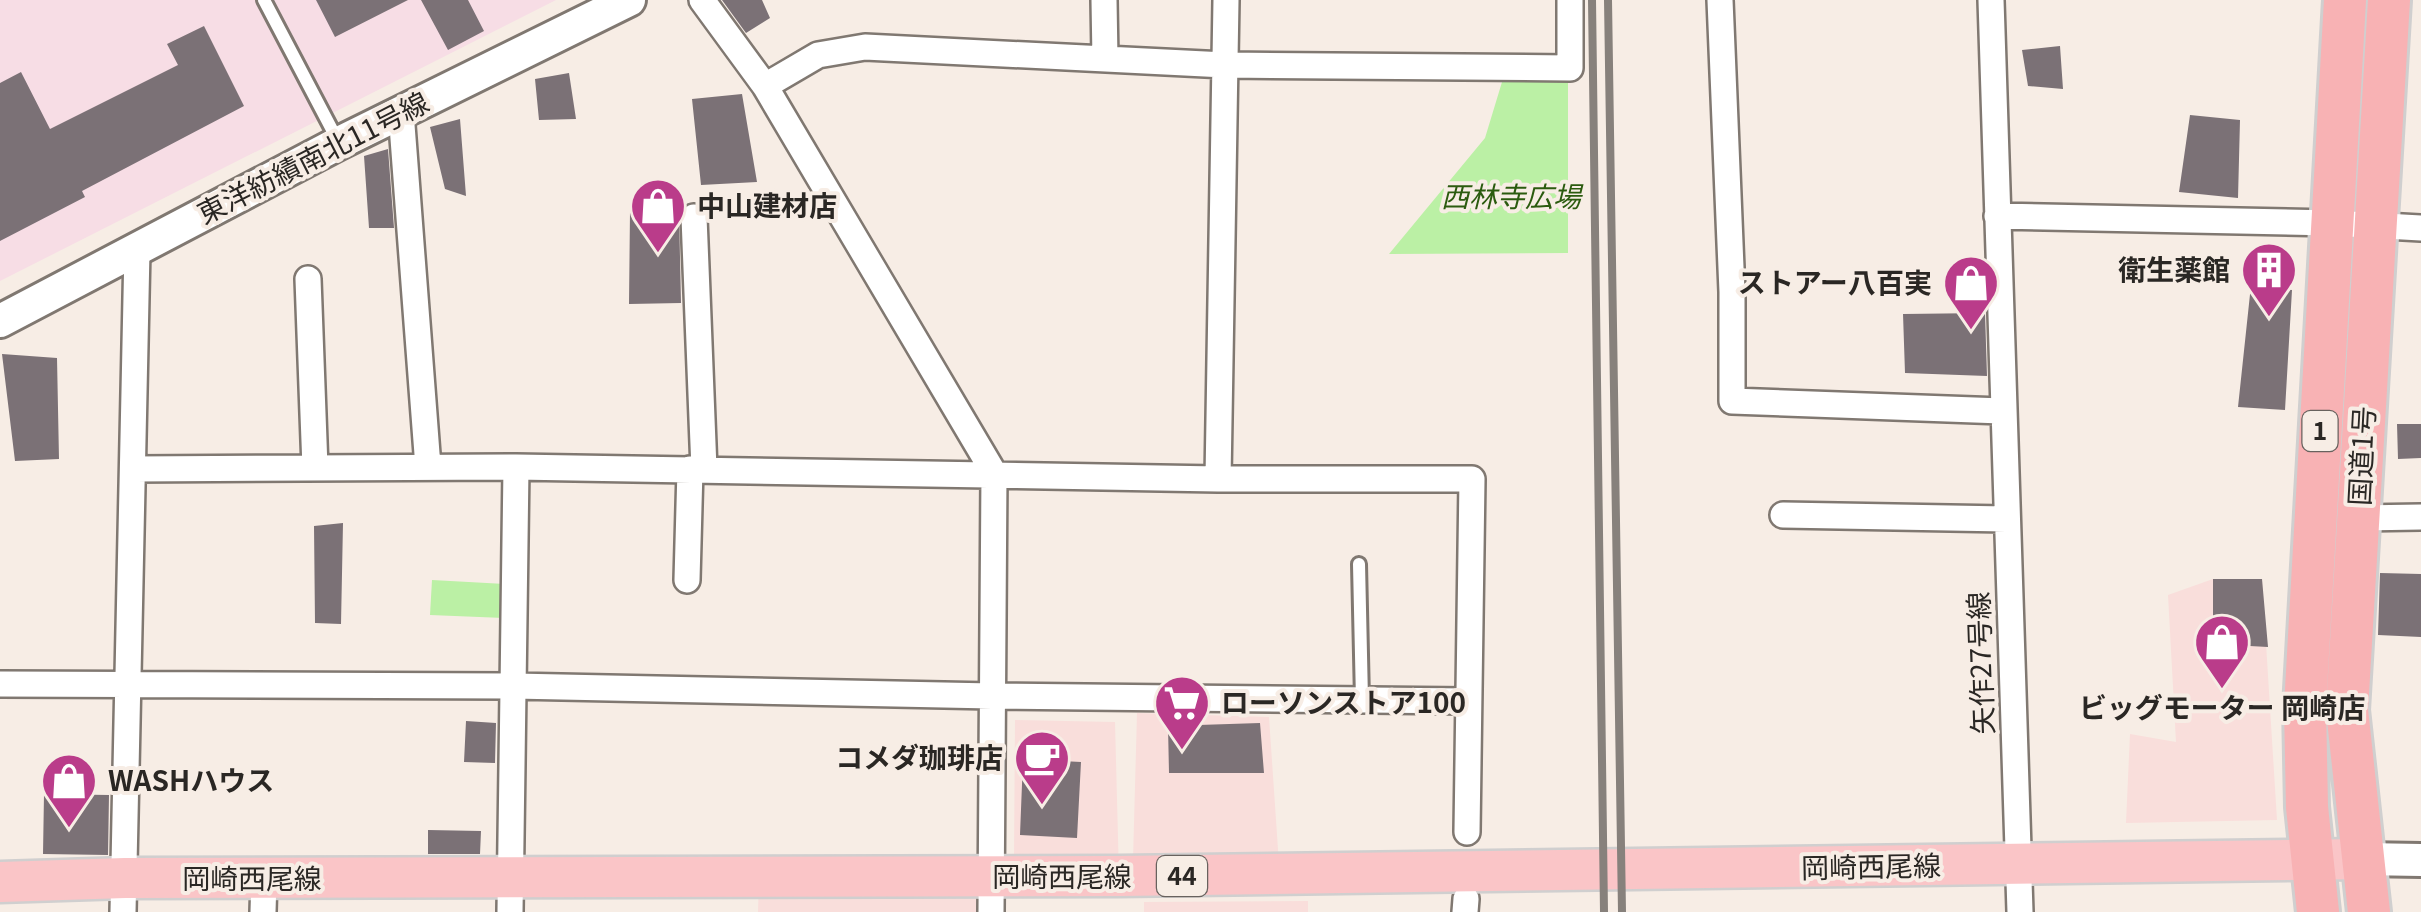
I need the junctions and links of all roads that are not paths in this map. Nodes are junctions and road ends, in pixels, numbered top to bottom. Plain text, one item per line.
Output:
1 (264, 0) edge
2 (629, 0) edge
3 (702, 0) edge
4 (1104, 0) edge
5 (1226, 0) edge
6 (1570, 0) edge
7 (1720, 0) edge
8 (1991, 0) edge
9 (2345, 0) edge
10 (2388, 0) edge
11 (1105, 59) junction
12 (1225, 65) junction
13 (765, 86) junction
14 (400, 112) junction
15 (339, 142) junction
16 (1997, 216) junction
17 (694, 217) dead end
18 (2353, 224) junction
19 (2421, 228) edge
20 (137, 250) junction
21 (308, 280) dead end
22 (0, 321) edge
23 (2002, 411) junction
24 (428, 467) junction
25 (516, 467) junction
26 (134, 468) junction
27 (315, 468) junction
28 (697, 469) junction
29 (994, 473) junction
30 (1218, 479) junction
31 (1784, 515) dead end
32 (2421, 517) edge
33 (2360, 518) junction
34 (2006, 519) junction
35 (1359, 564) dead end
36 (686, 580) dead end
37 (0, 684) edge
38 (126, 686) junction
39 (514, 686) junction
40 (992, 696) junction
41 (1362, 700) junction
42 (1468, 701) junction
43 (1466, 832) dead end
44 (2363, 859) junction
45 (2421, 860) edge
46 (2311, 861) junction
47 (2018, 866) junction
48 (0, 882) edge
49 (990, 894) edge
50 (124, 895) edge
51 (263, 896) edge
52 (510, 896) edge
53 (2020, 912) edge
54 (2318, 912) edge
55 (2369, 912) edge

1 - 15 lane
2 - 14 street, 東洋紡績南北11号線
3 - 13 street
4 - 11 street
5 - 12 street
6 - 12 street
7 - 23 street
8 - 16 street
9 - 18 highway, 国道1号 / 1
10 - 18 highway, 国道1号 / 1
11 - 12 street
11 - 13 street
12 - 30 street
13 - 29 street
14 - 15 street, 東洋紡績南北11号線
14 - 24 street
15 - 20 street, 東洋紡績南北11号線
16 - 18 street
16 - 23 street, 矢作27号線
17 - 28 street
18 - 19 street
18 - 33 highway, 国道1号 / 1
18 - 46 highway, 国道1号 / 1
20 - 22 street, 東洋紡績南北11号線
20 - 26 street
21 - 27 street
23 - 34 street, 矢作27号線
24 - 25 street
24 - 27 street
25 - 28 street
25 - 39 street
26 - 27 street
26 - 38 street
28 - 29 street
28 - 36 street
29 - 30 street
29 - 40 street
30 - 42 street
31 - 34 street
32 - 33 street
33 - 44 highway, 国道1号 / 1
34 - 47 street, 矢作27号線
35 - 41 lane
37 - 38 street
38 - 39 street
38 - 50 street
39 - 40 street
39 - 52 street
40 - 41 street
40 - 49 street
41 - 42 street
42 - 43 street
44 - 45 street
44 - 46 main road, 岡崎西尾線 / 44
44 - 55 highway, 国道1号 / 1
46 - 47 main road, 岡崎西尾線 / 44
46 - 54 highway, 国道1号 / 1
47 - 49 main road, 岡崎西尾線 / 44
47 - 53 street, 矢作27号線
48 - 50 main road, 岡崎西尾線 / 44
49 - 52 main road, 岡崎西尾線 / 44
50 - 51 main road, 岡崎西尾線 / 44
51 - 52 main road, 岡崎西尾線 / 44

